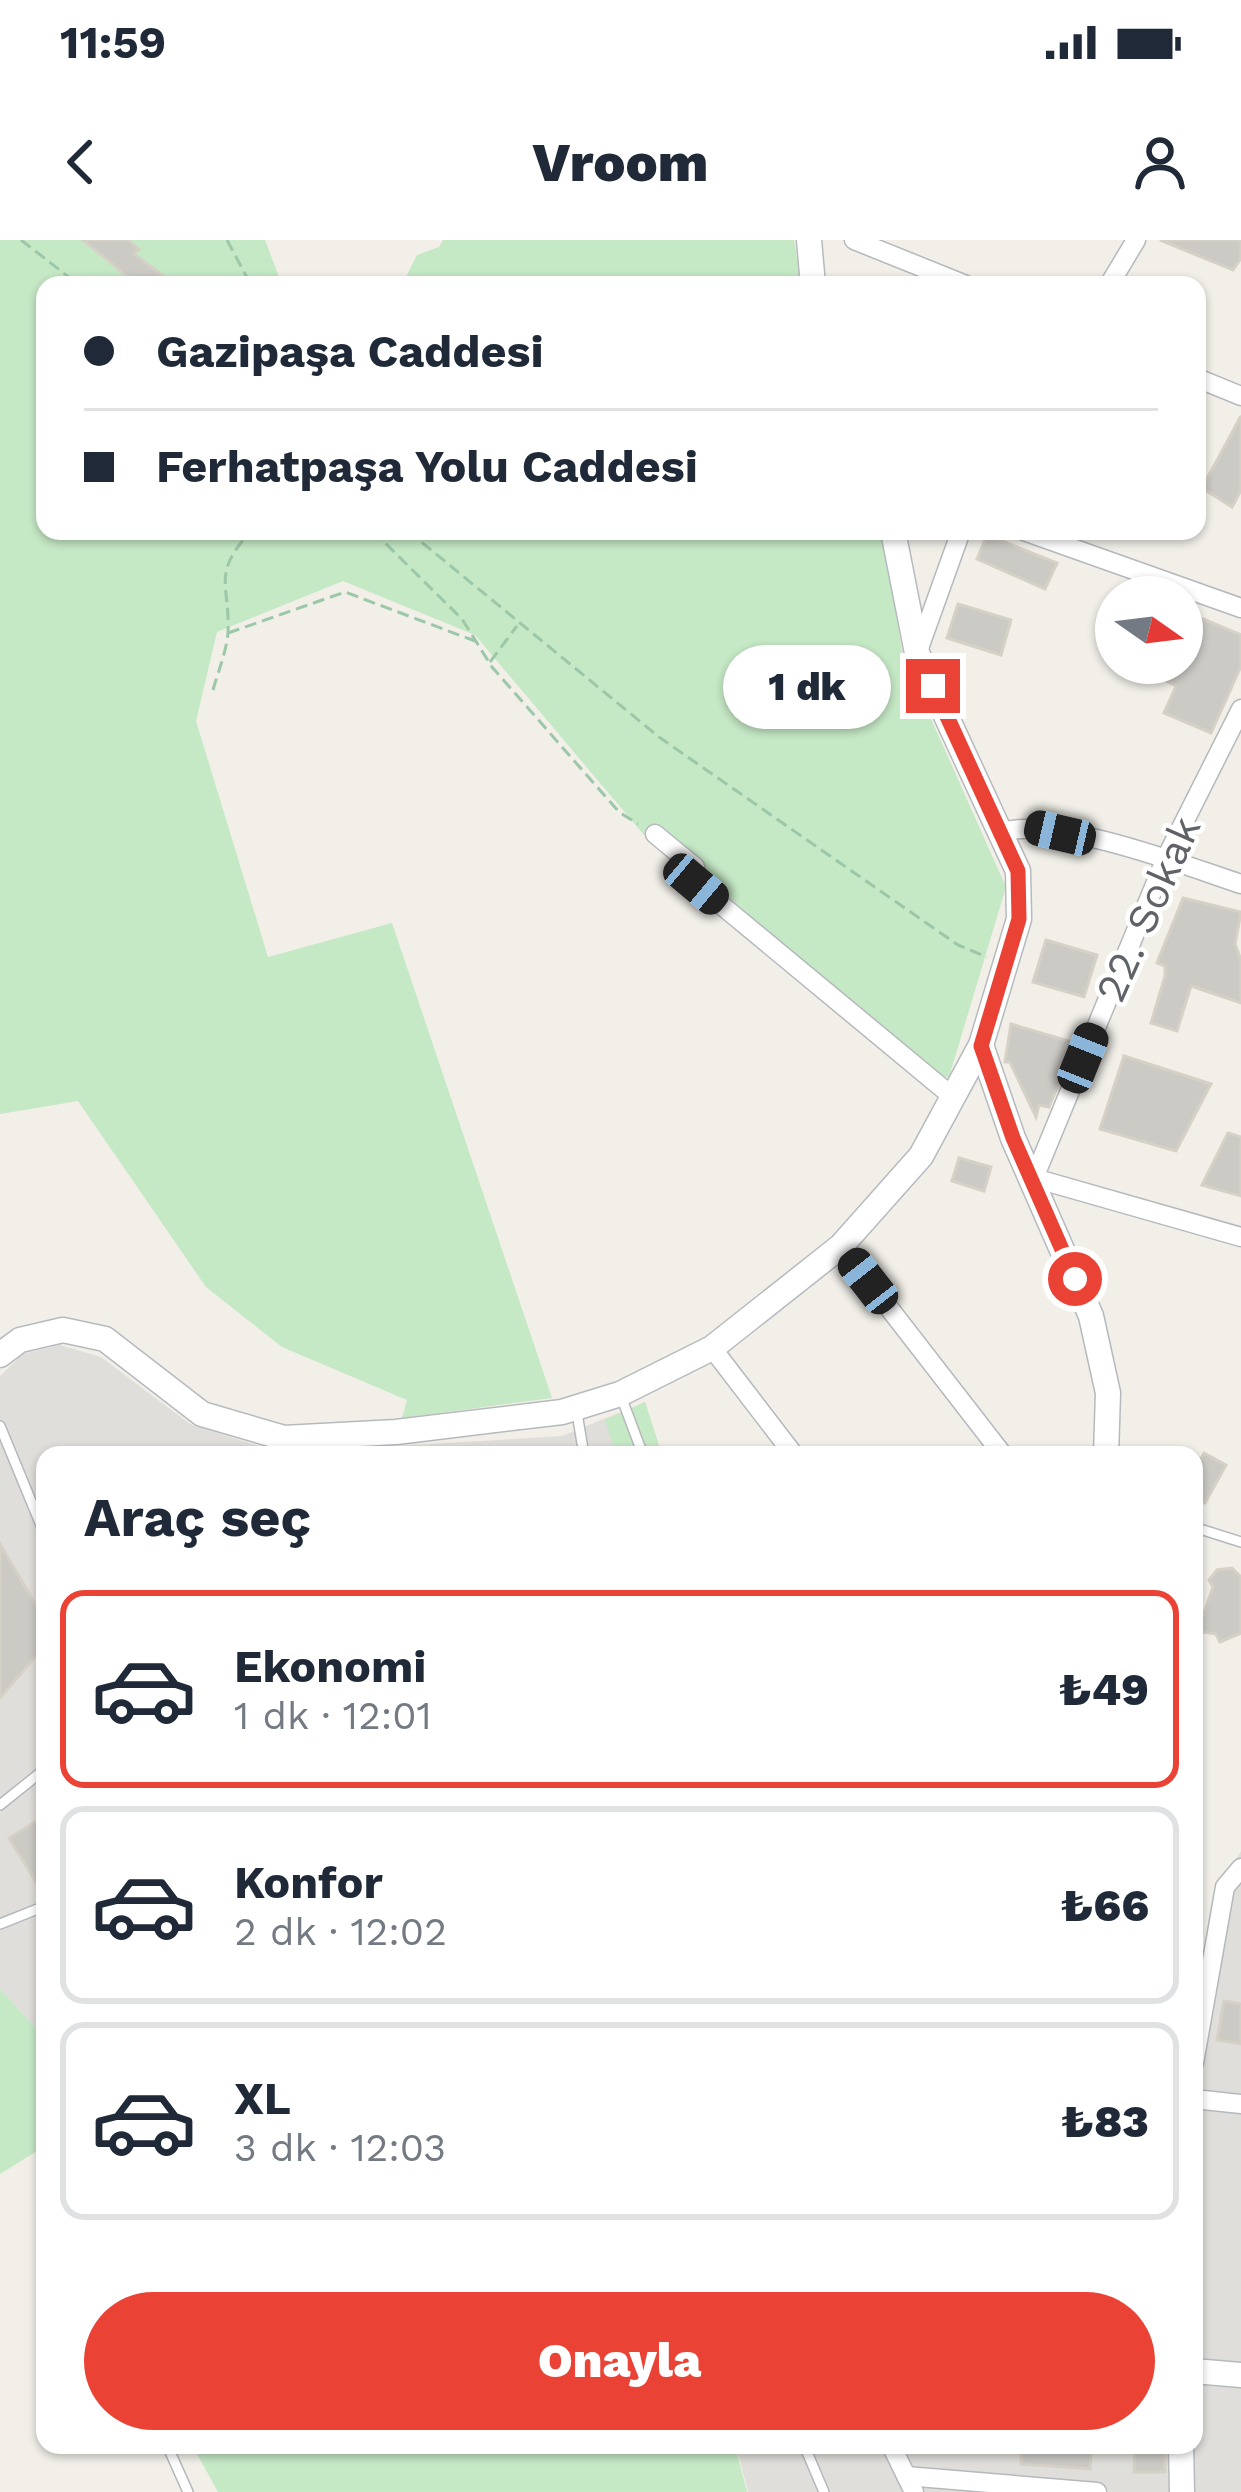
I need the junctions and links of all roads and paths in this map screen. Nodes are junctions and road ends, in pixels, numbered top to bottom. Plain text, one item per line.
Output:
1 (21, 240) edge
2 (227, 240) edge
3 (808, 240) edge
4 (854, 240) edge
5 (1136, 240) edge
6 (67, 276) edge
7 (246, 276) edge
8 (812, 276) edge
9 (943, 276) edge
10 (1114, 276) edge
11 (1206, 382) edge
12 (1241, 396) edge
13 (243, 540) edge
14 (383, 540) edge
15 (419, 540) edge
16 (895, 540) edge
17 (958, 540) edge
18 (1049, 540) edge
19 (1241, 608) edge
20 (518, 625) junction
21 (228, 633) junction
22 (476, 642) junction
23 (917, 652) junction
24 (490, 663) junction
25 (213, 690) dead end
26 (1241, 709) edge
27 (1000, 832) junction
28 (655, 834) joint
29 (1166, 858) junction
30 (1241, 884) edge
31 (1006, 964) junction
32 (981, 1046) junction
33 (952, 1097) junction
34 (1034, 1178) junction
35 (1241, 1237) edge
36 (841, 1246) junction
37 (712, 1348) junction
38 (0, 1355) edge
39 (620, 1394) junction
40 (577, 1407) junction
41 (0, 1426) edge
42 (583, 1446) edge
43 (640, 1446) edge
44 (787, 1446) edge
45 (996, 1446) edge
46 (1106, 1446) edge
47 (36, 1512) edge
48 (1203, 1530) edge
49 (1241, 1542) edge
50 (36, 1776) edge
51 (0, 1805) edge
52 (1241, 1868) edge
53 (36, 1910) edge
54 (0, 1924) edge
55 (1203, 2012) edge
56 (1203, 2100) edge
57 (1241, 2104) edge
58 (1203, 2372) edge
59 (1241, 2375) edge
60 (171, 2454) edge
61 (808, 2454) edge
62 (895, 2454) edge
63 (1181, 2454) edge
64 (910, 2484) edge
65 (188, 2492) edge
66 (824, 2492) edge
67 (1097, 2492) edge
68 (1182, 2492) edge

1 - 6 path
2 - 7 path
3 - 8 main road
4 - 9 street
5 - 10 street
11 - 12 street
13 - 21 path
14 - 22 path
15 - 20 path
16 - 23 main road
17 - 23 street
18 - 19 street
20 - 24 path
20 - 31 path
21 - 22 path
21 - 25 path
22 - 24 path
23 - 27 main road
24 - 28 path
26 - 29 street, 22. Sokak
27 - 29 street
27 - 31 main road
28 - 33 street
29 - 30 street
29 - 34 street, 22. Sokak
31 - 32 main road
32 - 33 main road
32 - 34 main road
33 - 36 main road
34 - 35 street
34 - 46 main road
36 - 37 main road
36 - 45 street
37 - 39 main road
37 - 44 street
38 - 40 main road
39 - 40 main road
39 - 43 lane
40 - 42 lane
41 - 47 lane
48 - 49 lane
50 - 51 lane
52 - 55 street
53 - 54 lane
56 - 57 street
58 - 59 main road
60 - 65 lane
61 - 66 lane
62 - 64 street
63 - 68 main road
64 - 67 street

